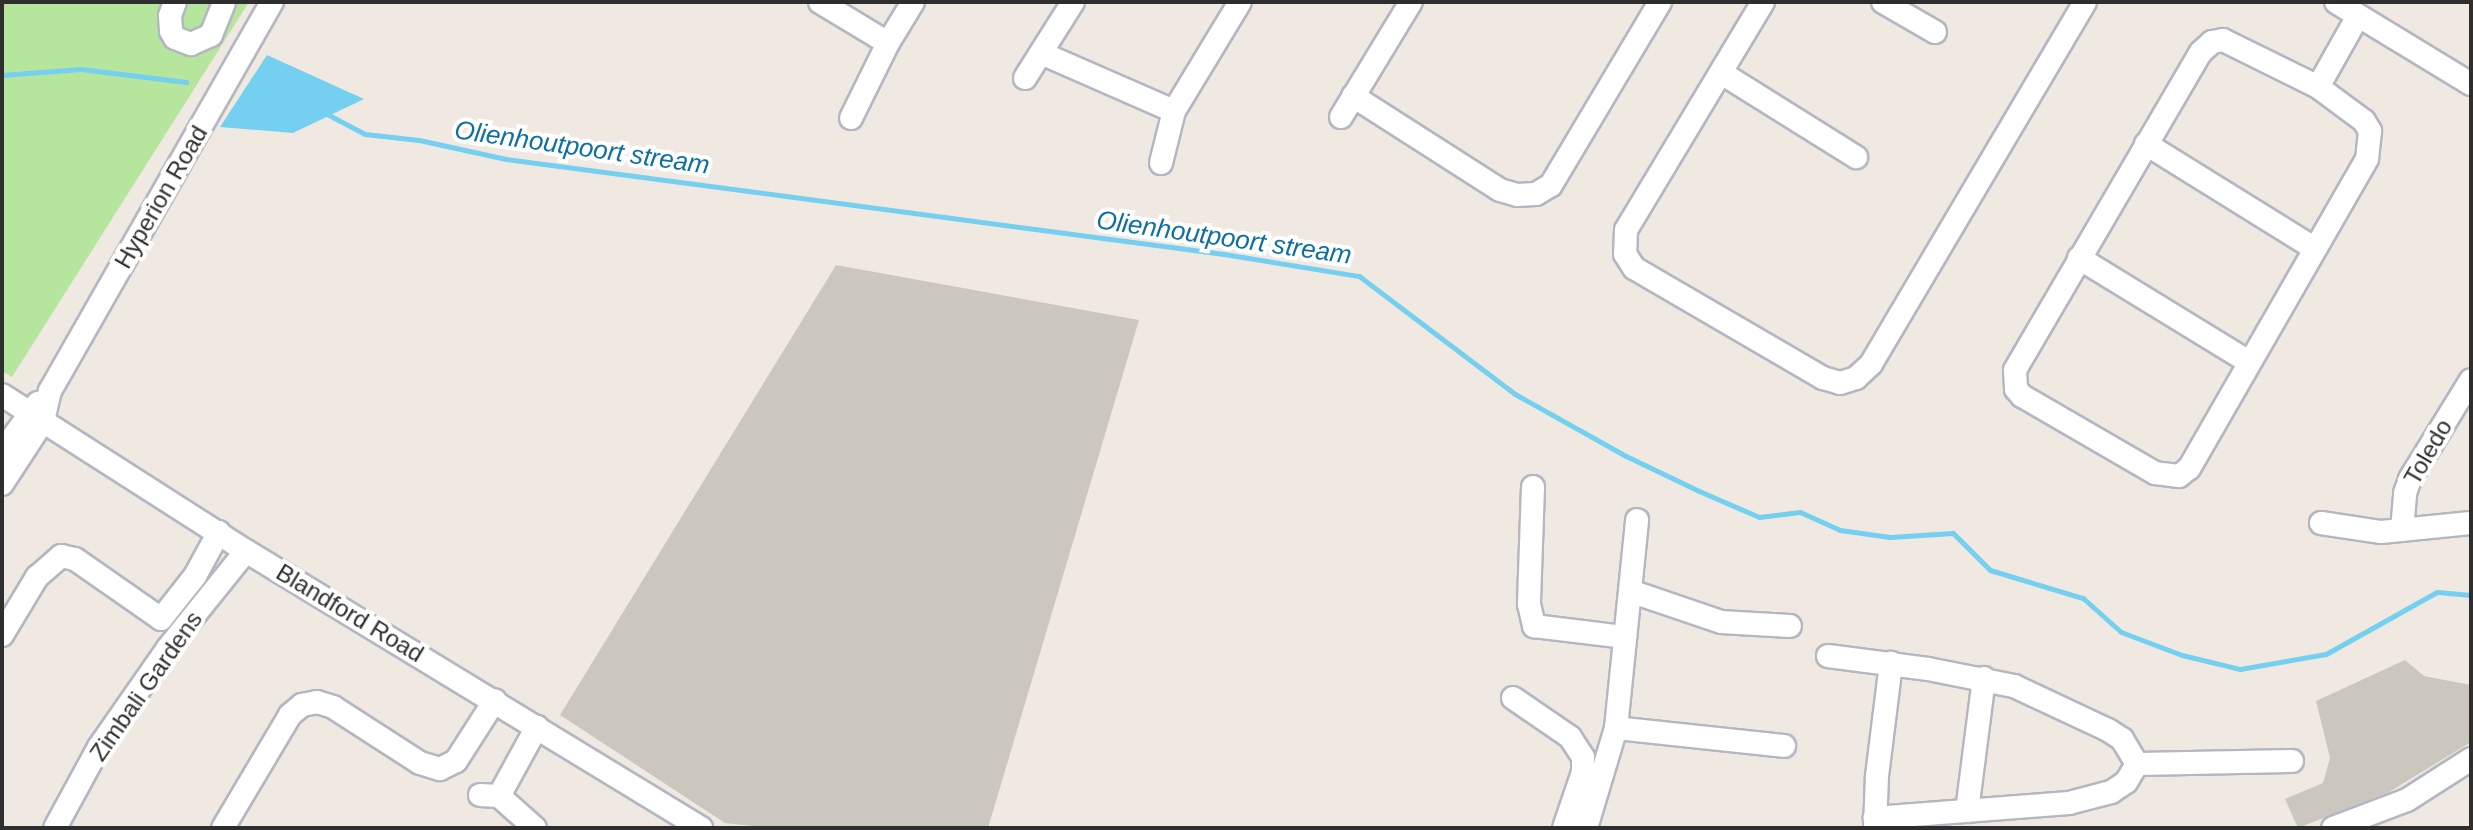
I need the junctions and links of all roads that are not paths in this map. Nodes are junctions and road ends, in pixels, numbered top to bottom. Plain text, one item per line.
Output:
1 (175, 2) edge
2 (224, 2) edge
3 (272, 2) edge
4 (820, 2) edge
5 (913, 2) edge
6 (1073, 2) edge
7 (1240, 2) edge
8 (1411, 2) edge
9 (1660, 2) edge
10 (1763, 2) edge
11 (1883, 2) edge
12 (2085, 2) edge
13 (2336, 2) edge
14 (2358, 16) junction
15 (1935, 32) dead end
16 (888, 43) junction
17 (1041, 53) junction
18 (1723, 74) junction
19 (1025, 78) dead end
20 (2471, 84) edge
21 (2318, 87) junction
22 (1353, 96) junction
23 (1174, 111) junction
24 (1341, 117) dead end
25 (851, 118) dead end
26 (2146, 144) junction
27 (1856, 157) dead end
28 (1161, 163) dead end
29 (2314, 248) junction
30 (2079, 258) junction
31 (2249, 362) junction
32 (2471, 380) edge
33 (2, 395) edge
34 (36, 416) junction
35 (2, 452) edge
36 (2, 484) edge
37 (1533, 487) dead end
38 (1637, 520) dead end
39 (2321, 523) dead end
40 (2471, 523) edge
41 (2402, 530) junction
42 (219, 532) junction
43 (246, 551) junction
44 (1630, 591) junction
45 (1790, 626) dead end
46 (2, 635) edge
47 (1625, 637) junction
48 (1828, 656) dead end
49 (1891, 663) junction
50 (1984, 678) junction
51 (1513, 698) dead end
52 (495, 700) junction
53 (537, 727) junction
54 (1616, 728) junction
55 (1784, 746) dead end
56 (2471, 759) edge
57 (2292, 761) dead end
58 (2137, 764) junction
59 (1967, 811) junction
60 (1875, 823) edge
61 (55, 828) edge
62 (223, 828) edge
63 (535, 828) edge
64 (701, 828) edge
65 (1564, 828) edge
66 (1586, 828) edge
67 (2333, 828) edge

1 - 2 street
3 - 34 street, Hyperion Road
4 - 16 street
5 - 16 street
6 - 17 street
7 - 23 street
8 - 22 street
9 - 22 street
10 - 18 street
11 - 15 street
12 - 18 street
13 - 14 street
14 - 20 street
14 - 21 street
16 - 25 street
17 - 19 street
17 - 23 street
18 - 27 street
21 - 26 street
21 - 29 street
22 - 24 street
23 - 28 street
26 - 29 street
26 - 30 street
29 - 31 street
30 - 31 street
30 - 31 street
32 - 41 street, Toledo
33 - 34 street, Blandford Road
34 - 35 street, Hyperion Road
34 - 36 street, Hyperion Road
34 - 42 street, Blandford Road
37 - 47 street
38 - 44 street
39 - 41 street
40 - 41 street
42 - 43 street, Blandford Road
42 - 46 street, Zimbali Gardens
43 - 52 street, Blandford Road
43 - 61 street, Zimbali Gardens
44 - 45 street
44 - 47 street
47 - 54 street
48 - 49 street
49 - 50 street
49 - 60 street
50 - 58 street
50 - 59 street
51 - 65 street
52 - 53 street, Blandford Road
52 - 62 street
53 - 63 street
53 - 64 street, Blandford Road
54 - 55 street
54 - 66 street
56 - 67 street
57 - 58 street
58 - 59 street
59 - 60 street

